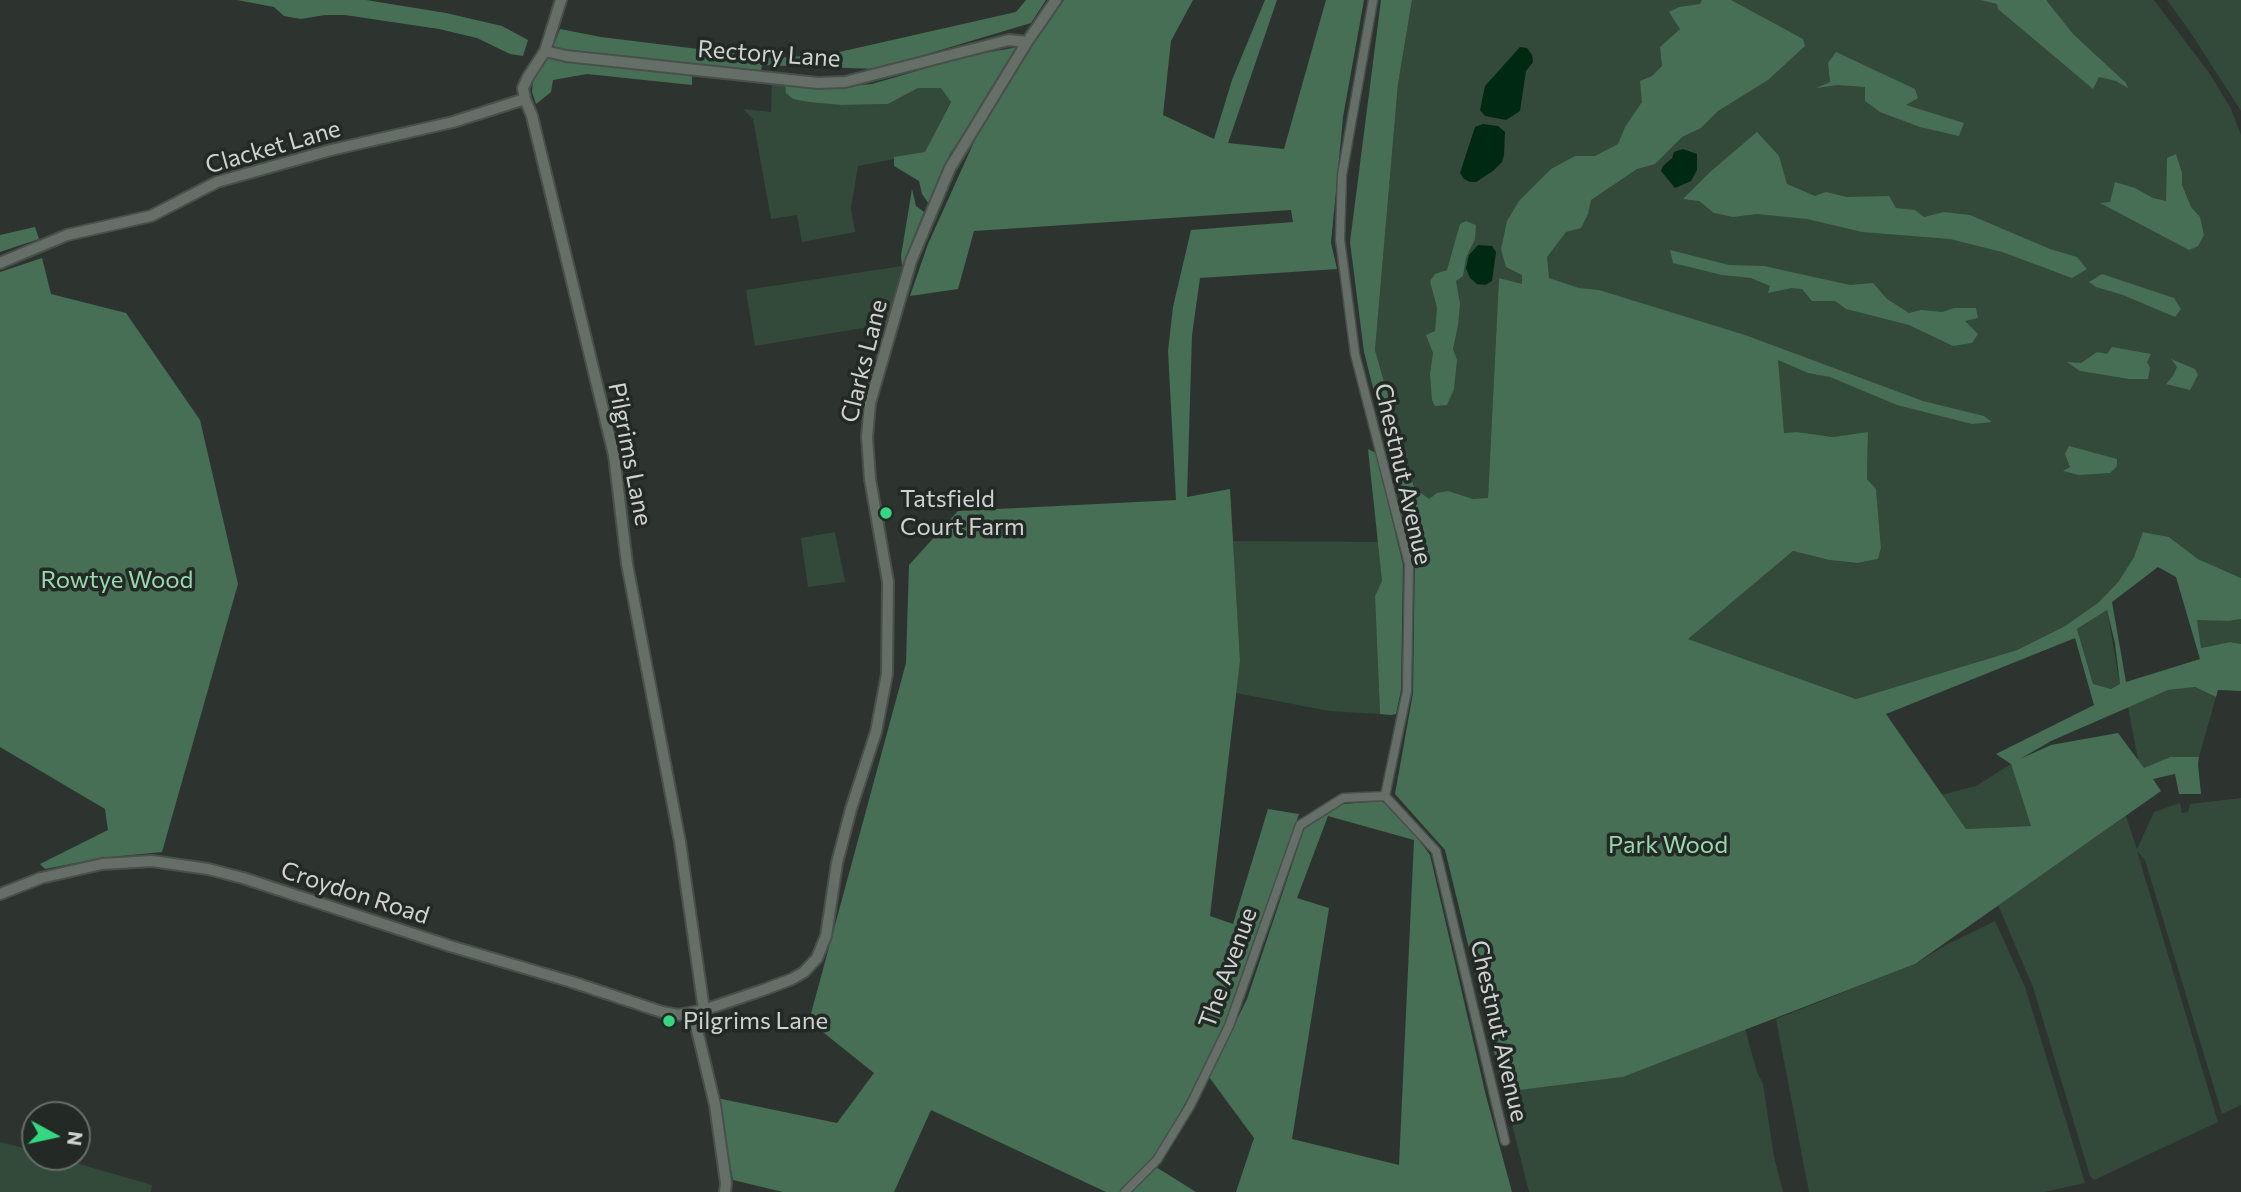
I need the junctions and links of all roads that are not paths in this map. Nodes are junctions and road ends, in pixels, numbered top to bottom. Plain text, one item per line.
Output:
1 (561, 0) edge
2 (1056, 0) edge
3 (1373, 0) edge
4 (1027, 42) junction
5 (545, 51) junction
6 (525, 99) junction
7 (0, 263) edge
8 (1385, 796) junction
9 (0, 894) edge
10 (699, 1011) junction
11 (1505, 1140) dead end
12 (725, 1192) edge
13 (1125, 1192) edge

1 - 5 street
2 - 4 street, Clarks Lane
3 - 8 street, Chestnut Avenue
4 - 5 street, Rectory Lane
4 - 10 street, Clarks Lane
5 - 6 street
6 - 7 street, Clacket Lane
6 - 10 street, Pilgrims Lane
8 - 11 street, Chestnut Avenue
8 - 13 street, The Avenue
9 - 10 street, Croydon Road
10 - 12 street, Pilgrims Lane

